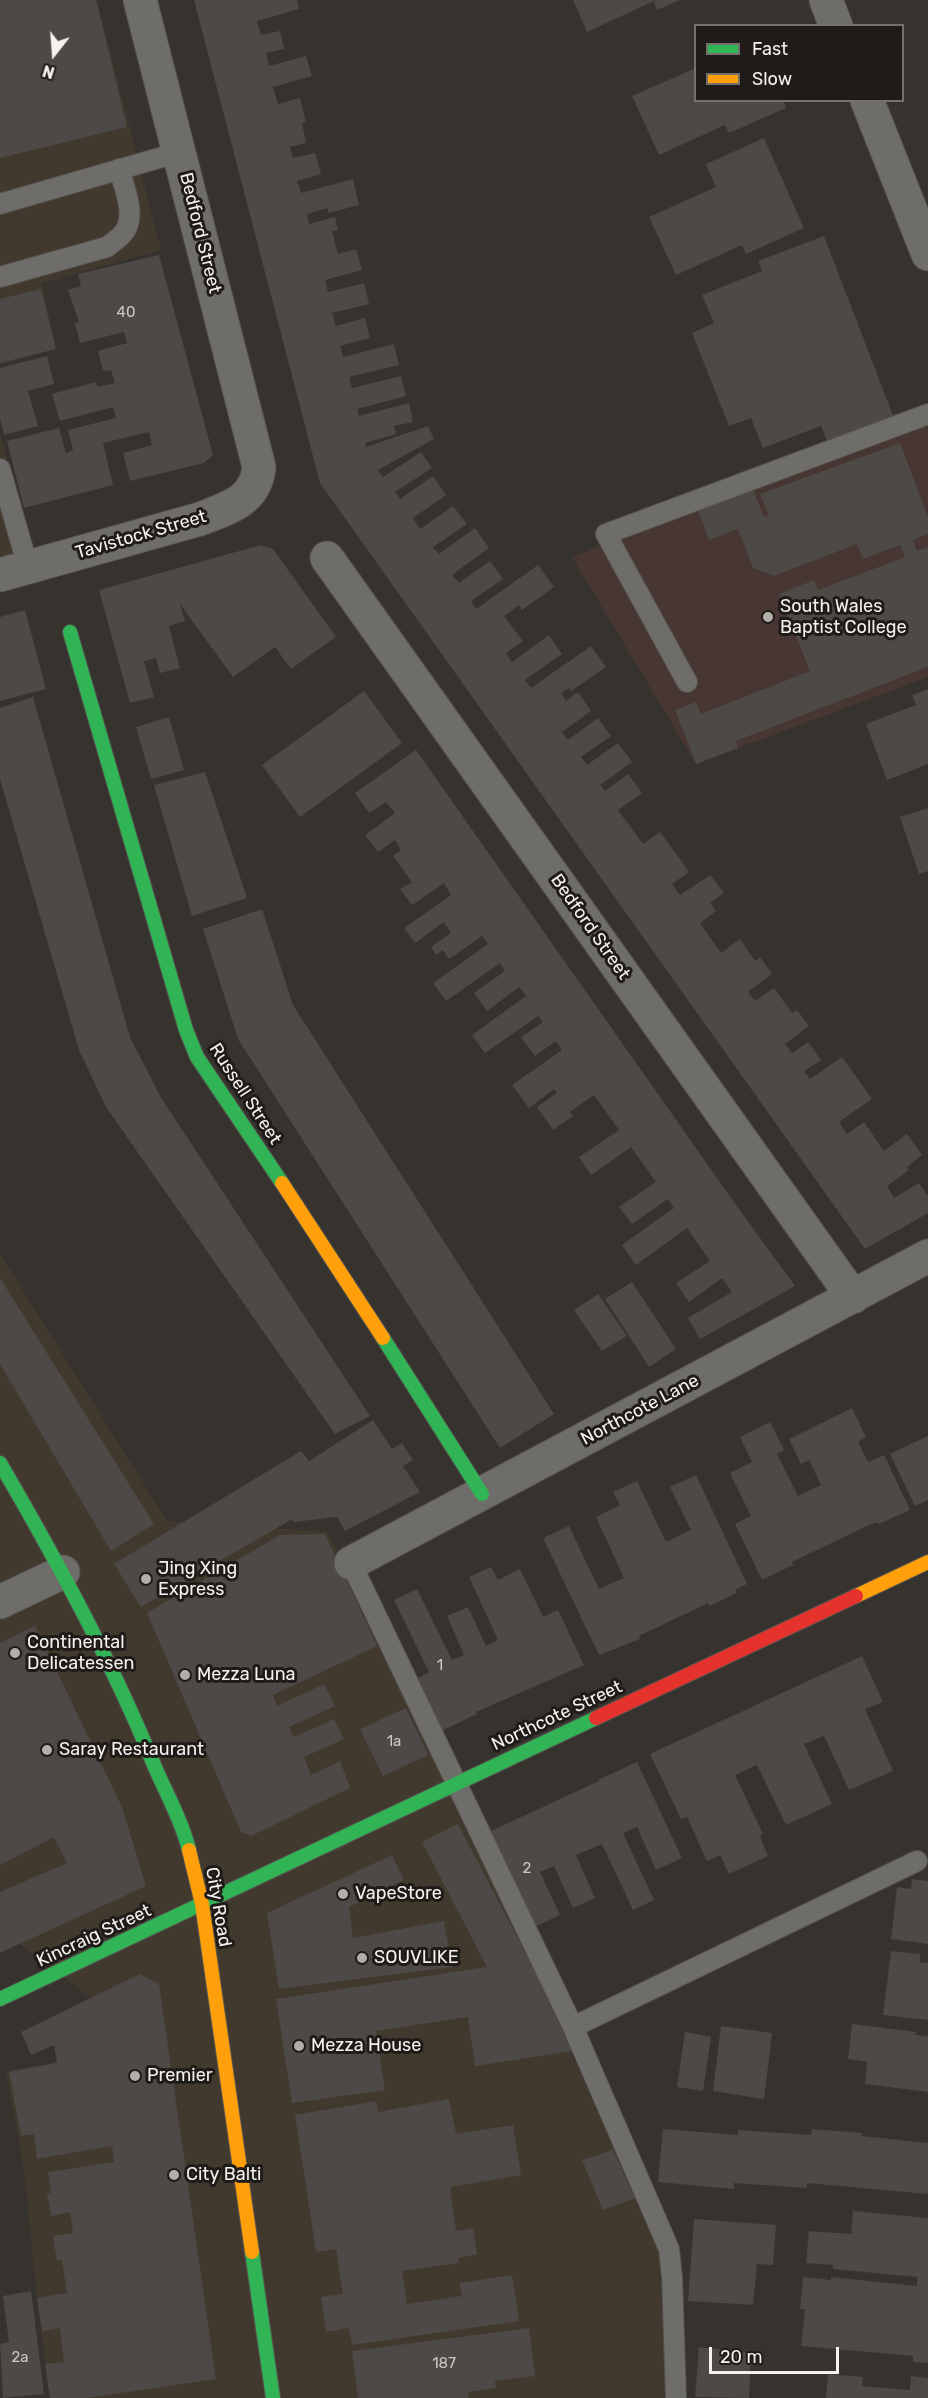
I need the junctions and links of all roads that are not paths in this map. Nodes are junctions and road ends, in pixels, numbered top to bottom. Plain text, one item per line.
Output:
1 (140, 0) edge
2 (826, 0) edge
3 (835, 24) edge
4 (868, 102) edge
5 (180, 152) junction
6 (119, 169) junction
7 (0, 204) edge
8 (928, 254) edge
9 (0, 277) edge
10 (928, 414) edge
11 (259, 467) joint
12 (0, 469) edge
13 (327, 558) dead end
14 (14, 571) edge
15 (70, 632) dead end
16 (687, 682) dead end
17 (928, 1256) edge
18 (853, 1297) junction
19 (0, 1463) edge
20 (482, 1494) junction
21 (928, 1562) edge
22 (351, 1563) joint
23 (63, 1572) junction
24 (0, 1602) edge
25 (455, 1783) junction
26 (917, 1861) dead end
27 (202, 1904) junction
28 (0, 1999) edge
29 (573, 2026) junction
30 (273, 2398) edge
31 (676, 2398) edge

1 - 5 street, Bedford Street
2 - 3 street
4 - 8 street
5 - 6 lane
5 - 11 street, Bedford Street
6 - 7 lane
6 - 9 lane
10 - 16 lane
11 - 14 street, Tavistock Street
12 - 14 lane
13 - 18 street, Bedford Street
15 - 20 street, Russell Street
17 - 18 street, Northcote Lane
18 - 20 street, Northcote Lane
19 - 23 street, City Road
20 - 22 street, Northcote Lane
21 - 25 street, Northcote Street
22 - 25 lane
23 - 24 street
23 - 27 street, City Road
25 - 27 street, Northcote Street
25 - 29 lane
26 - 29 lane
27 - 28 street, Kincraig Street
27 - 30 street, City Road
29 - 31 lane

